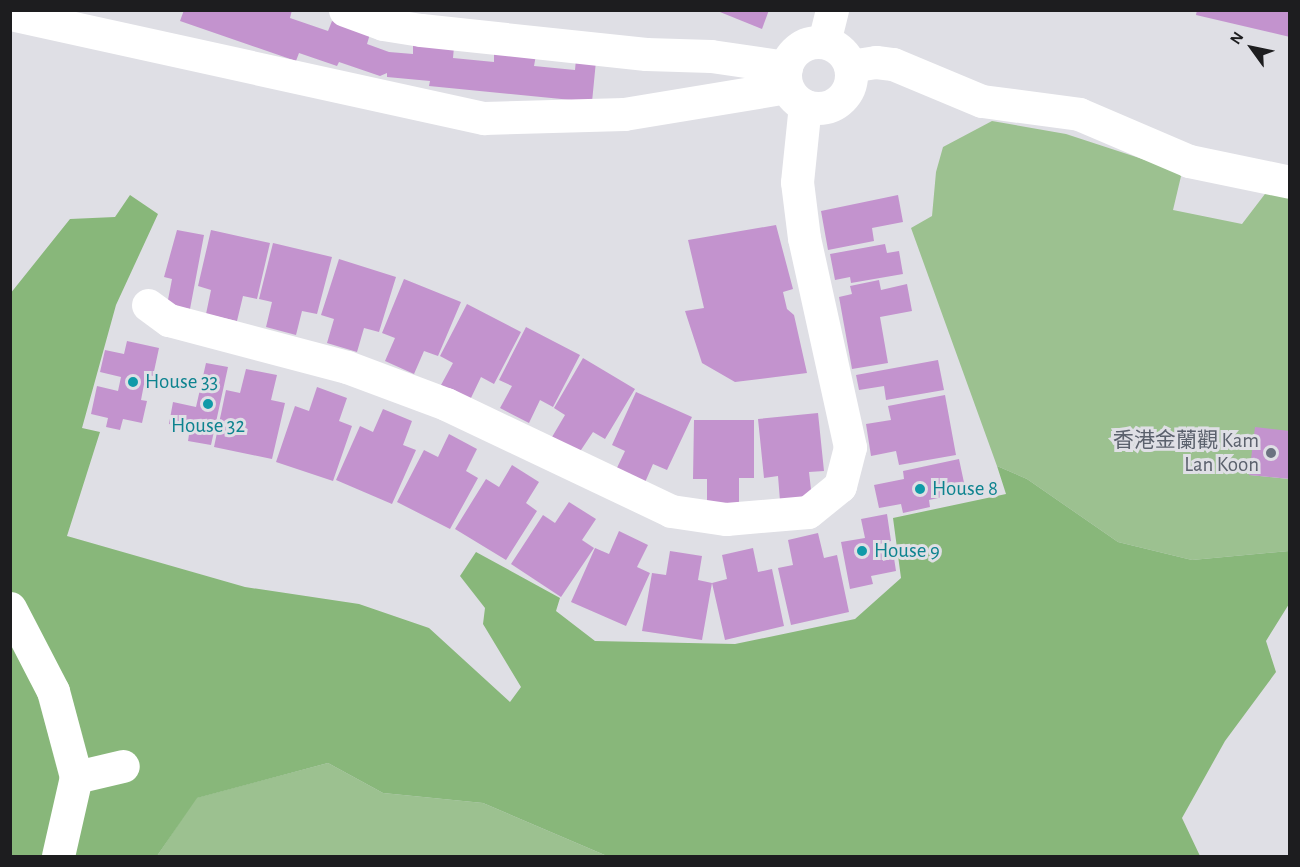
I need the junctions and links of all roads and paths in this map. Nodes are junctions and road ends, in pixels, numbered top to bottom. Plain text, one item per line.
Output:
1 (345, 10) edge
2 (832, 10) edge
3 (10, 14) edge
4 (824, 42) junction
5 (850, 66) junction
6 (792, 86) junction
7 (1290, 182) edge
8 (148, 305) dead end
9 (10, 608) edge
10 (123, 766) dead end
11 (76, 777) junction
12 (58, 856) edge

1 - 6 street
2 - 4 street
3 - 6 street
4 - 5 street
4 - 6 street
5 - 6 street
5 - 7 street
6 - 8 street
9 - 11 street
10 - 11 street
11 - 12 street

